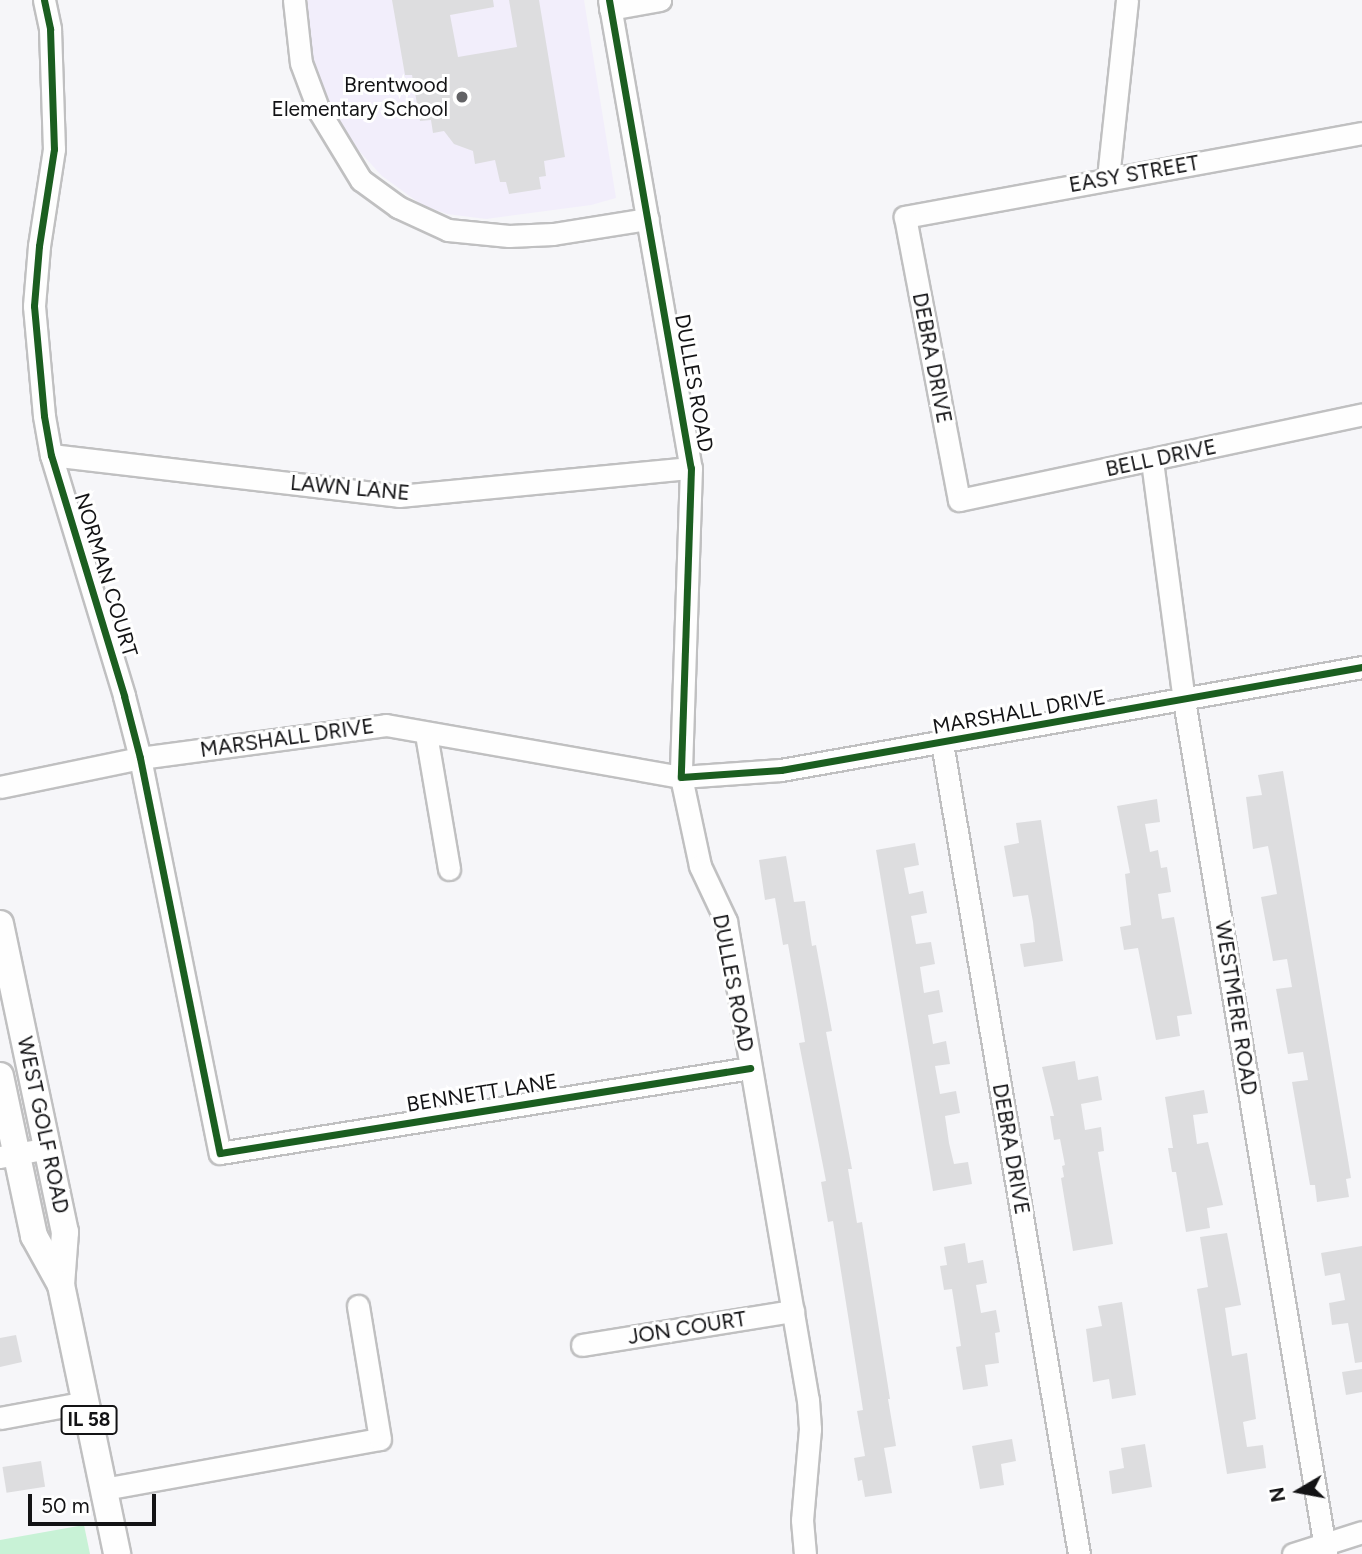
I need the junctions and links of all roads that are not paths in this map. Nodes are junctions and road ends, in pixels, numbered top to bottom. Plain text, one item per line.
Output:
1 (44, 0) edge
2 (294, 0) edge
3 (660, 0) edge
4 (1127, 0) edge
5 (610, 5) edge
6 (1362, 133) edge
7 (1108, 178) junction
8 (905, 217) joint
9 (648, 219) junction
10 (1362, 414) edge
11 (51, 454) junction
12 (1152, 461) junction
13 (691, 468) junction
14 (959, 499) joint
15 (1362, 667) edge
16 (1184, 700) junction
17 (426, 734) junction
18 (942, 743) junction
19 (140, 758) junction
20 (681, 777) junction
21 (0, 788) edge
22 (449, 869) dead end
23 (0, 924) edge
24 (750, 1068) junction
25 (0, 1076) edge
26 (48, 1148) junction
27 (220, 1153) joint
28 (8, 1155) edge
29 (61, 1285) junction
30 (358, 1306) dead end
31 (793, 1311) junction
32 (582, 1345) dead end
33 (86, 1402) junction
34 (0, 1418) edge
35 (104, 1489) junction
36 (1362, 1532) edge
37 (1326, 1550) edge
38 (117, 1554) edge
39 (804, 1554) edge
40 (1079, 1554) edge
41 (1293, 1554) edge

1 - 11 street, NORMAN COURT
2 - 9 street
3 - 5 street
4 - 7 street
5 - 9 street, DULLES ROAD
6 - 7 street, EASY STREET
7 - 8 street, EASY STREET
8 - 14 street, DEBRA DRIVE
9 - 13 street, DULLES ROAD
10 - 12 street, BELL DRIVE
11 - 13 street, LAWN LANE
11 - 19 street, NORMAN COURT
12 - 14 street, BELL DRIVE
12 - 16 street, WESTMERE ROAD
13 - 20 street, DULLES ROAD
15 - 16 street, MARSHALL DRIVE
16 - 18 street, MARSHALL DRIVE
16 - 37 street, WESTMERE ROAD
17 - 19 street, MARSHALL DRIVE
17 - 20 street, MARSHALL DRIVE
17 - 22 street
18 - 20 street, MARSHALL DRIVE
18 - 40 street, DEBRA DRIVE
19 - 21 street, MARSHALL DRIVE
19 - 27 street, NORMAN COURT
20 - 24 street, DULLES ROAD
23 - 26 main road, WEST GOLF ROAD / IL 58
24 - 27 street, BENNETT LANE
24 - 31 street, DULLES ROAD
25 - 28 main road, WEST GOLF ROAD / IL 58
26 - 28 street
26 - 29 main road, WEST GOLF ROAD / IL 58
28 - 29 main road, WEST GOLF ROAD / IL 58
29 - 33 main road, WEST GOLF ROAD / IL 58
30 - 35 street
31 - 32 street, JON COURT
31 - 39 street, DULLES ROAD
33 - 34 street
33 - 35 main road, WEST GOLF ROAD / IL 58
35 - 38 main road, WEST GOLF ROAD / IL 58
36 - 37 street
37 - 41 street

